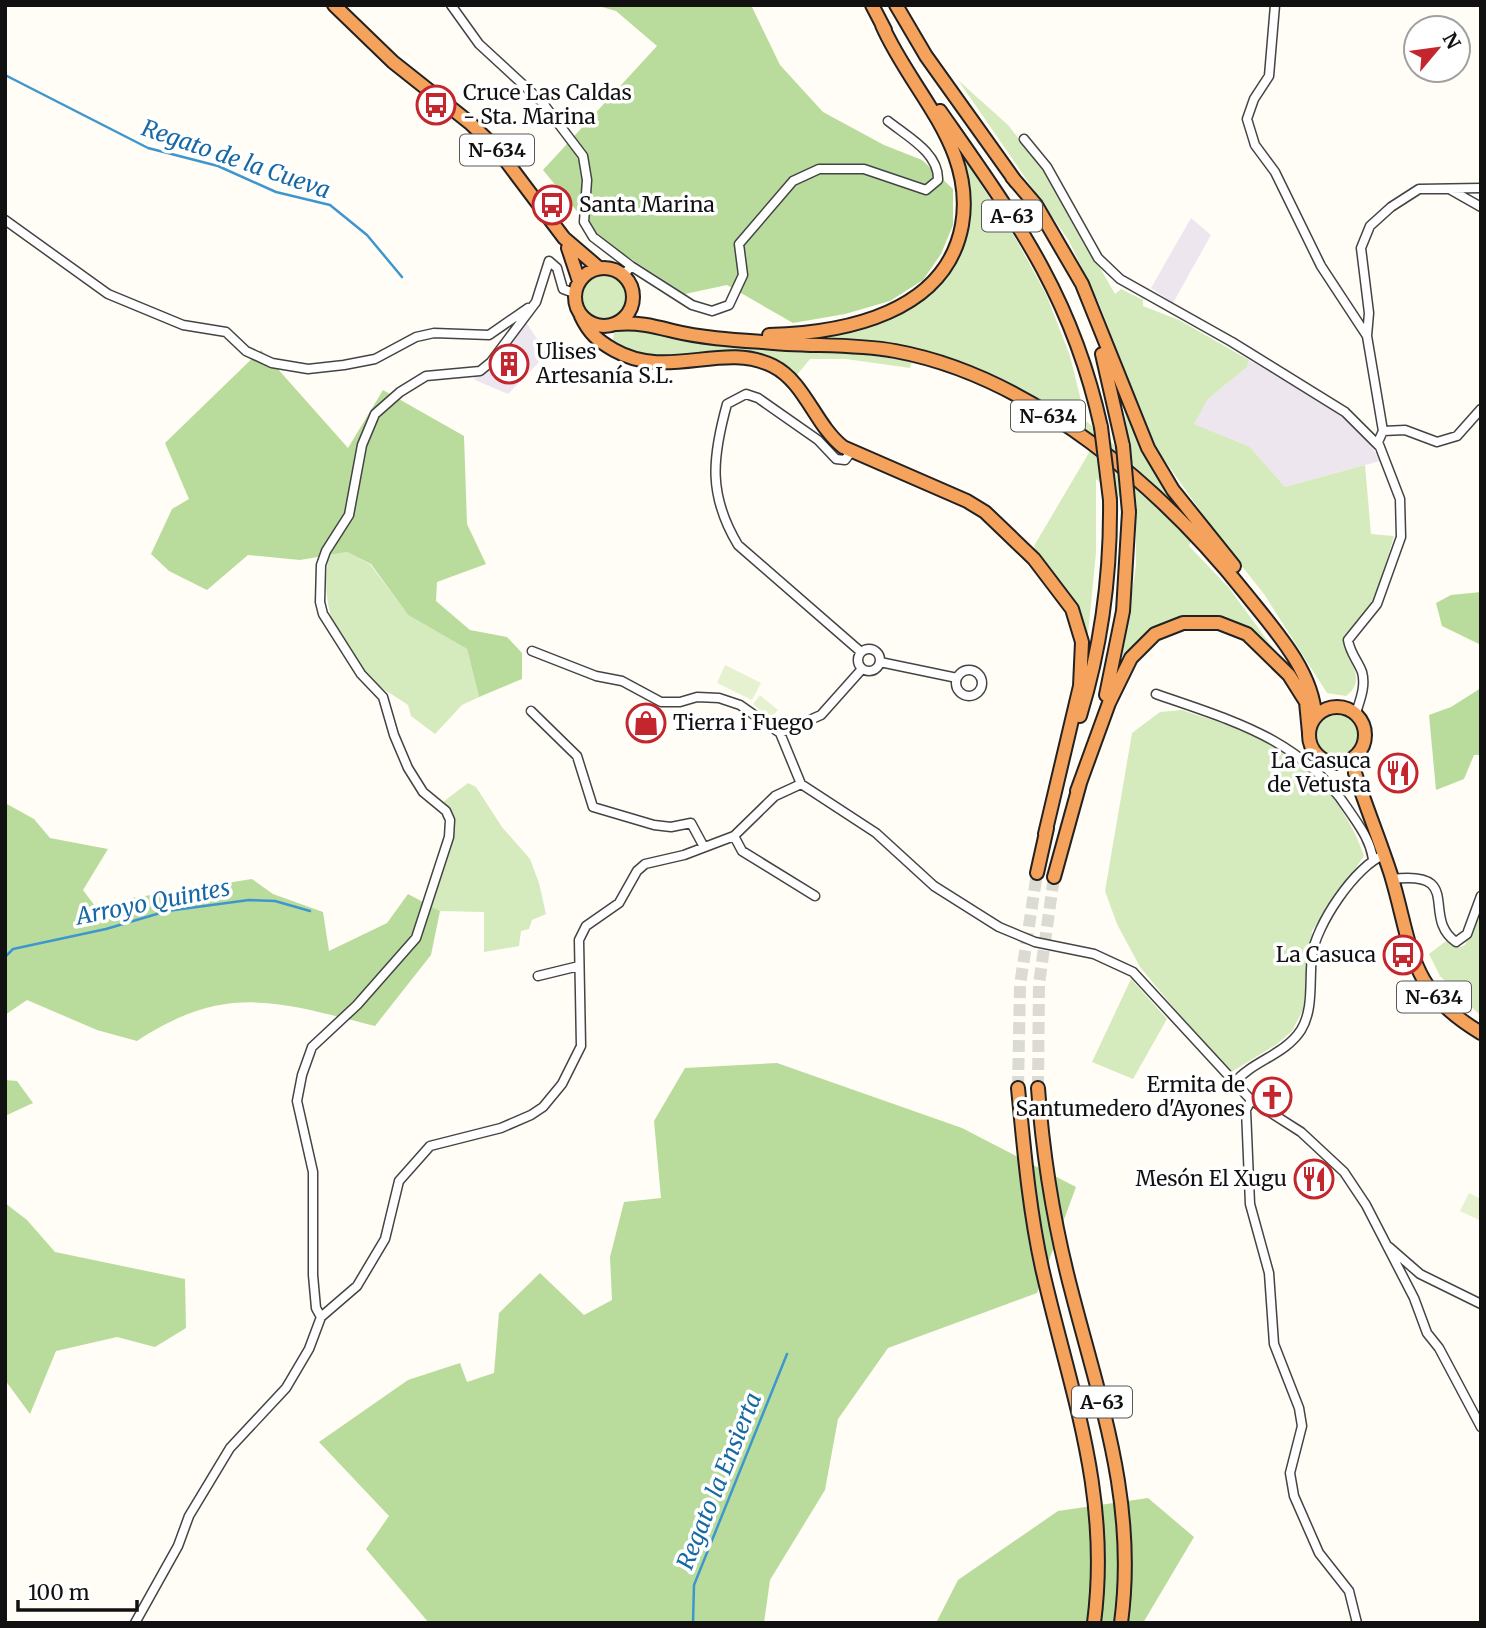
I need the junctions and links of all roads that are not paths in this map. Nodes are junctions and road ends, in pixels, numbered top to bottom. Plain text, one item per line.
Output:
1 (334, 5) edge
2 (451, 5) edge
3 (872, 5) edge
4 (896, 5) edge
5 (1275, 5) edge
6 (882, 25) junction
7 (888, 121) dead end
8 (1024, 139) dead end
9 (1012, 177) junction
10 (1481, 188) edge
11 (1451, 190) junction
12 (1481, 207) edge
13 (5, 220) edge
14 (564, 238) junction
15 (599, 268) junction
16 (628, 270) junction
17 (576, 287) junction
18 (633, 300) junction
19 (537, 302) junction
20 (581, 316) junction
21 (613, 325) junction
22 (662, 327) junction
23 (1367, 335) junction
24 (730, 338) junction
25 (611, 348) junction
26 (1481, 409) edge
27 (1383, 431) junction
28 (1380, 447) junction
29 (851, 453) junction
30 (1284, 646) junction
31 (532, 651) dead end
32 (860, 652) junction
33 (880, 662) junction
34 (862, 669) junction
35 (957, 678) dead end
36 (1311, 688) junction
37 (1156, 694) dead end
38 (1338, 706) junction
39 (531, 711) dead end
40 (1356, 713) junction
41 (1315, 716) junction
42 (780, 733) junction
43 (1309, 733) junction
44 (1354, 758) junction
45 (1337, 763) junction
46 (801, 784) junction
47 (1360, 789) junction
48 (1077, 791) junction
49 (1045, 834) junction
50 (734, 836) junction
51 (704, 847) junction
52 (1379, 857) junction
53 (1037, 873) tunnel mouth
54 (1054, 877) tunnel mouth
55 (1392, 879) junction
56 (815, 896) dead end
57 (1481, 896) edge
58 (579, 966) junction
59 (538, 976) dead end
60 (1481, 1033) edge
61 (1234, 1083) junction
62 (1018, 1088) tunnel mouth
63 (1038, 1088) tunnel mouth
64 (1251, 1100) junction
65 (1384, 1243) junction
66 (1481, 1304) edge
67 (321, 1317) junction
68 (1481, 1427) edge
69 (135, 1623) edge
70 (1094, 1623) edge
71 (1121, 1623) edge
72 (1357, 1623) edge

1 - 14 highway, N-634
2 - 16 street
3 - 6 highway, A-63
4 - 9 highway, A-63
5 - 23 street
6 - 24 highway
6 - 49 highway, A-63, bridge
7 - 16 street
8 - 28 street
9 - 30 highway
9 - 48 highway, A-63, bridge
10 - 11 street
11 - 12 street
11 - 23 street
13 - 19 street
14 - 15 highway, N-634
14 - 17 highway, N-634
15 - 16 highway, N-634
15 - 17 highway
16 - 18 highway
17 - 19 street
17 - 20 highway, N-634
18 - 21 highway
18 - 22 highway
19 - 67 street
20 - 21 highway, N-634
20 - 25 highway
21 - 22 highway, N-634
21 - 25 highway
22 - 24 highway, N-634
23 - 27 street
24 - 30 highway, N-634
25 - 29 highway
26 - 27 street
27 - 28 street
28 - 40 street
29 - 32 street
29 - 49 highway
30 - 36 highway, N-634
31 - 42 street
32 - 33 street
32 - 34 street
33 - 34 street
33 - 35 street
34 - 42 street
36 - 38 highway, N-634
36 - 41 highway, N-634
37 - 52 street
38 - 40 highway, N-634
38 - 41 highway
39 - 51 street
40 - 44 highway, N-634
41 - 43 highway, N-634
42 - 46 street
43 - 45 highway, N-634
43 - 48 highway
44 - 45 highway
44 - 47 highway, N-634
45 - 47 highway, N-634
46 - 50 street
46 - 61 street
47 - 52 highway, N-634
48 - 54 highway, A-63
49 - 53 highway, A-63
50 - 51 street
50 - 56 street
51 - 58 street
52 - 55 highway, N-634
52 - 61 street
55 - 57 street
55 - 60 highway, N-634
58 - 59 street
58 - 67 street
61 - 64 street
62 - 70 highway, A-63
63 - 71 highway, A-63
64 - 65 street
64 - 72 street
65 - 66 street
65 - 68 street
67 - 69 street

